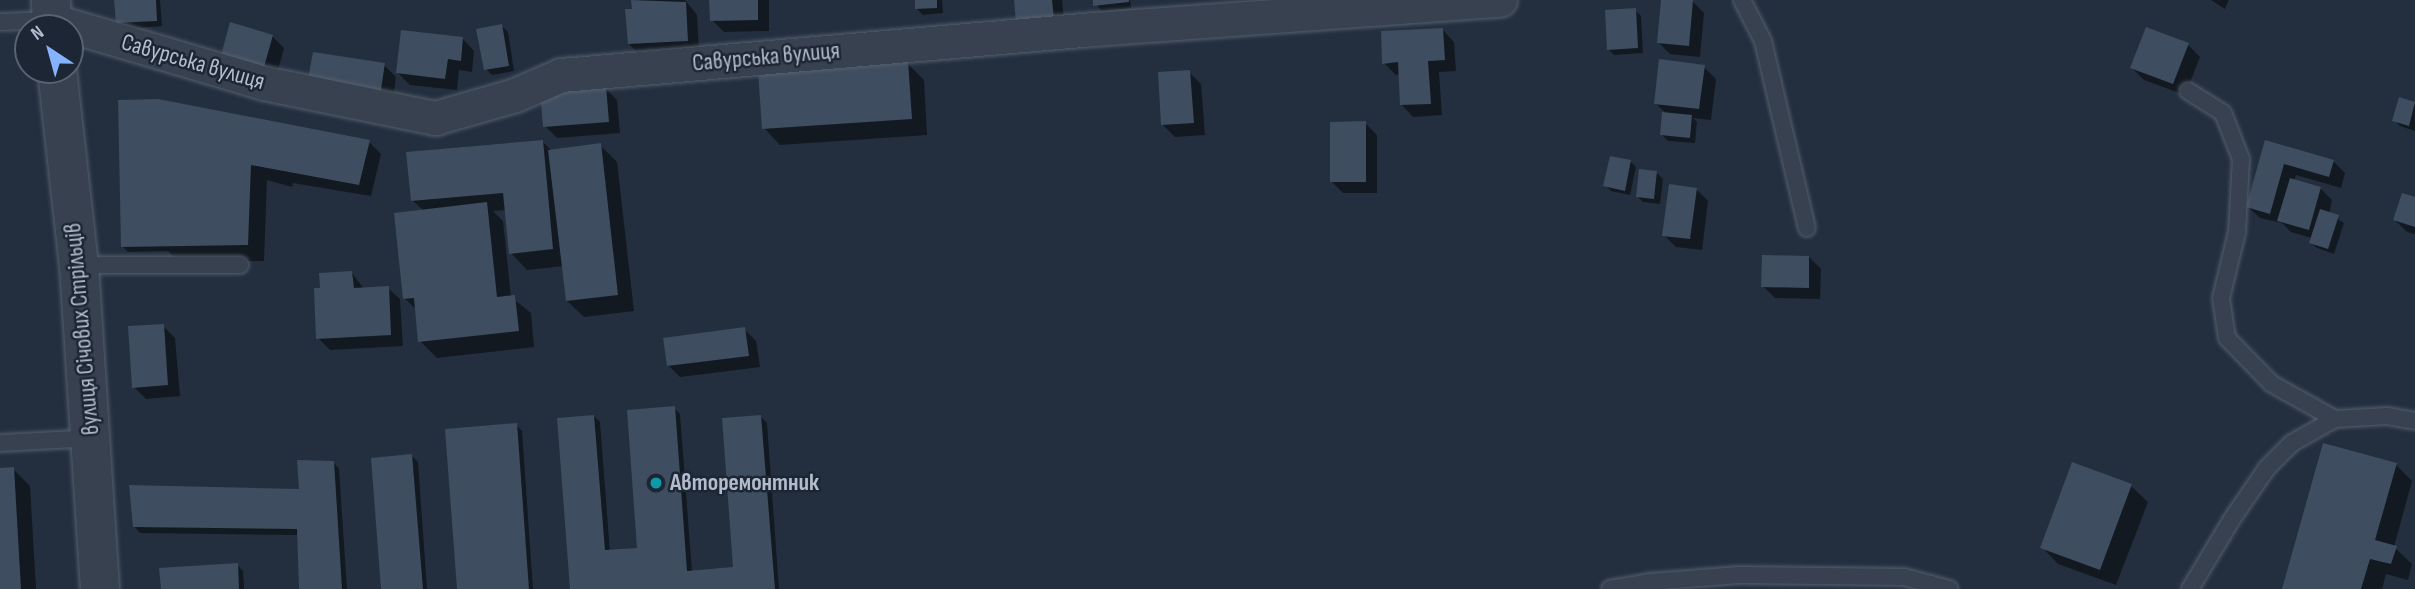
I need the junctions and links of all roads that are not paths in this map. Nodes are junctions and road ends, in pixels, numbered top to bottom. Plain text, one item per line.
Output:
1 (1500, 0) edge
2 (1742, 0) edge
3 (84, 26) edge
4 (59, 84) edge
5 (2188, 91) dead end
6 (1807, 228) dead end
7 (79, 265) junction
8 (240, 265) dead end
9 (2335, 419) junction
10 (2415, 421) edge
11 (91, 438) junction
12 (0, 443) edge
13 (1737, 582) edge
14 (1648, 586) edge
15 (100, 589) edge
16 (1610, 589) edge
17 (1949, 589) edge
18 (2190, 589) edge

1 - 3 street, Савурська вулиця
2 - 6 lane
4 - 7 street, вулиця Січових Стрільців
5 - 9 lane
7 - 8 lane
7 - 11 street, вулиця Січових Стрільців
9 - 10 lane
9 - 18 lane
11 - 12 lane
11 - 15 street, вулиця Січових Стрільців
13 - 14 lane
13 - 17 lane
14 - 16 lane

